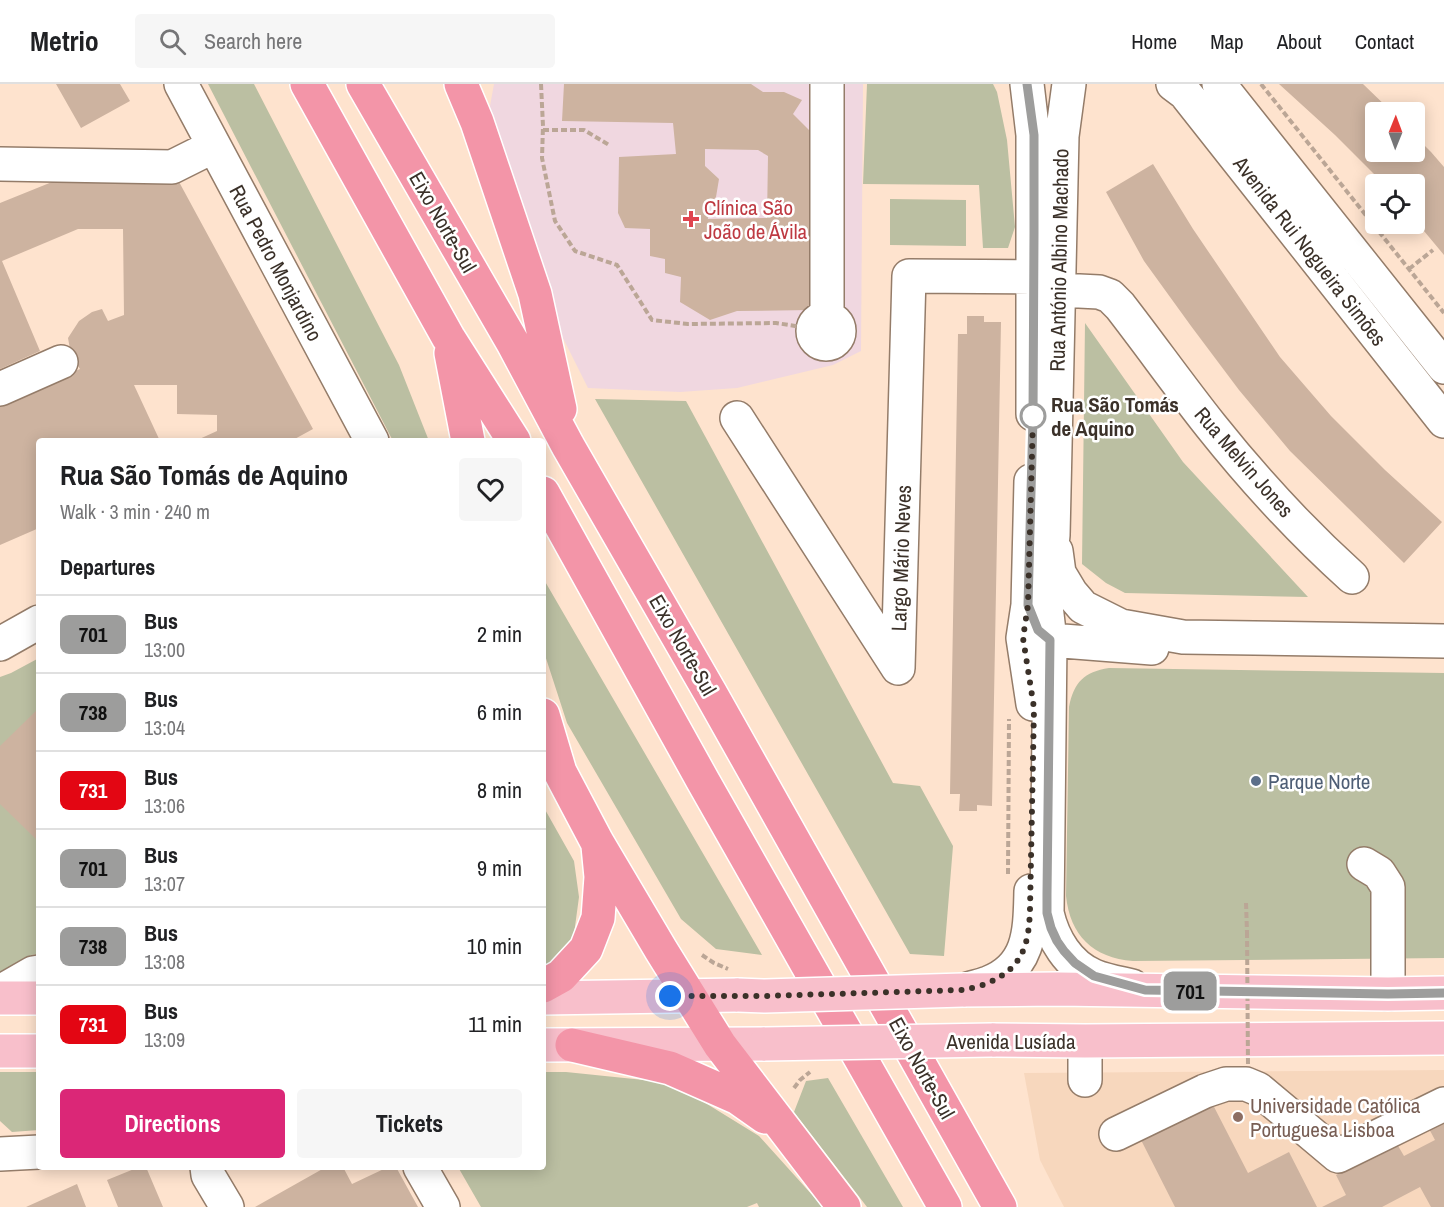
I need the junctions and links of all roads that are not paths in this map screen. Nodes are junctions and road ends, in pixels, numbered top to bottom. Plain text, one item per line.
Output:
1 (181, 84) edge
2 (307, 84) edge
3 (363, 84) edge
4 (460, 84) edge
5 (476, 84) edge
6 (827, 84) edge
7 (1027, 84) edge
8 (1069, 84) edge
9 (1173, 84) edge
10 (1219, 84) edge
11 (477, 122) junction
12 (214, 146) junction
13 (0, 164) edge
14 (1047, 283) junction
15 (820, 324) road end
16 (448, 337) junction
17 (61, 362) dead end
18 (1444, 367) edge
19 (0, 389) edge
20 (737, 418) dead end
21 (1444, 421) edge
22 (369, 438) edge
23 (467, 438) edge
24 (512, 438) edge
25 (568, 446) junction
26 (546, 498) edge
27 (1053, 535) junction
28 (1352, 576) dead end
29 (1028, 605) junction
30 (36, 624) edge
31 (1050, 640) junction
32 (1444, 641) edge
33 (0, 644) edge
34 (1444, 654) edge
35 (546, 730) edge
36 (552, 761) edge
37 (597, 842) junction
38 (1364, 864) dead end
39 (36, 973) edge
40 (546, 984) edge
41 (963, 990) junction
42 (1145, 990) junction
43 (0, 992) edge
44 (1444, 993) edge
45 (1388, 994) junction
46 (690, 995) junction
47 (0, 998) edge
48 (36, 998) edge
49 (546, 998) edge
50 (1444, 1038) edge
51 (1085, 1041) junction
52 (558, 1045) edge
53 (720, 1045) junction
54 (0, 1051) edge
55 (36, 1051) edge
56 (1085, 1080) dead end
57 (1444, 1104) edge
58 (787, 1132) junction
59 (1116, 1134) dead end
60 (36, 1152) edge
61 (0, 1154) edge
62 (207, 1170) edge
63 (422, 1170) edge
64 (227, 1207) edge
65 (443, 1207) edge
66 (844, 1207) edge
67 (945, 1207) edge
68 (1000, 1207) edge

1 - 12 street, Rua Pedro Monjardino
2 - 16 highway
3 - 25 highway, Eixo Norte-Sul
4 - 11 highway
5 - 11 highway
6 - 15 street
7 - 14 street, Rua António Albino Machado
8 - 14 street, Rua António Albino Machado
9 - 21 street, Avenida Rui Nogueira Simões
10 - 18 street, Avenida Rui Nogueira Simões
11 - 25 highway
12 - 13 street
12 - 22 street, Rua Pedro Monjardino
14 - 20 street, Largo Mário Neves
14 - 27 street, Rua António Albino Machado
14 - 28 street, Rua Melvin Jones
14 - 29 street, Rua António Albino Machado
16 - 23 highway
16 - 24 highway
17 - 19 street
25 - 68 highway, Eixo Norte-Sul
26 - 67 highway
27 - 31 street, Rua António Albino Machado
27 - 32 street
29 - 31 street
29 - 41 street, Rua António Albino Machado
30 - 33 street
31 - 34 street
31 - 42 street, Rua António Albino Machado
35 - 36 highway
36 - 37 highway
37 - 40 highway
37 - 46 highway
38 - 45 street
39 - 43 street
41 - 42 main road
41 - 46 main road, bridge
42 - 45 main road
44 - 45 main road
46 - 49 main road
46 - 53 highway
47 - 48 main road
50 - 51 main road, Avenida Lusíada
51 - 53 main road, Avenida Lusíada, bridge
51 - 56 street
52 - 53 main road, Avenida Lusíada
52 - 58 highway
53 - 58 highway
54 - 55 main road
57 - 59 street
58 - 66 highway
60 - 61 street
62 - 64 street
63 - 65 street

